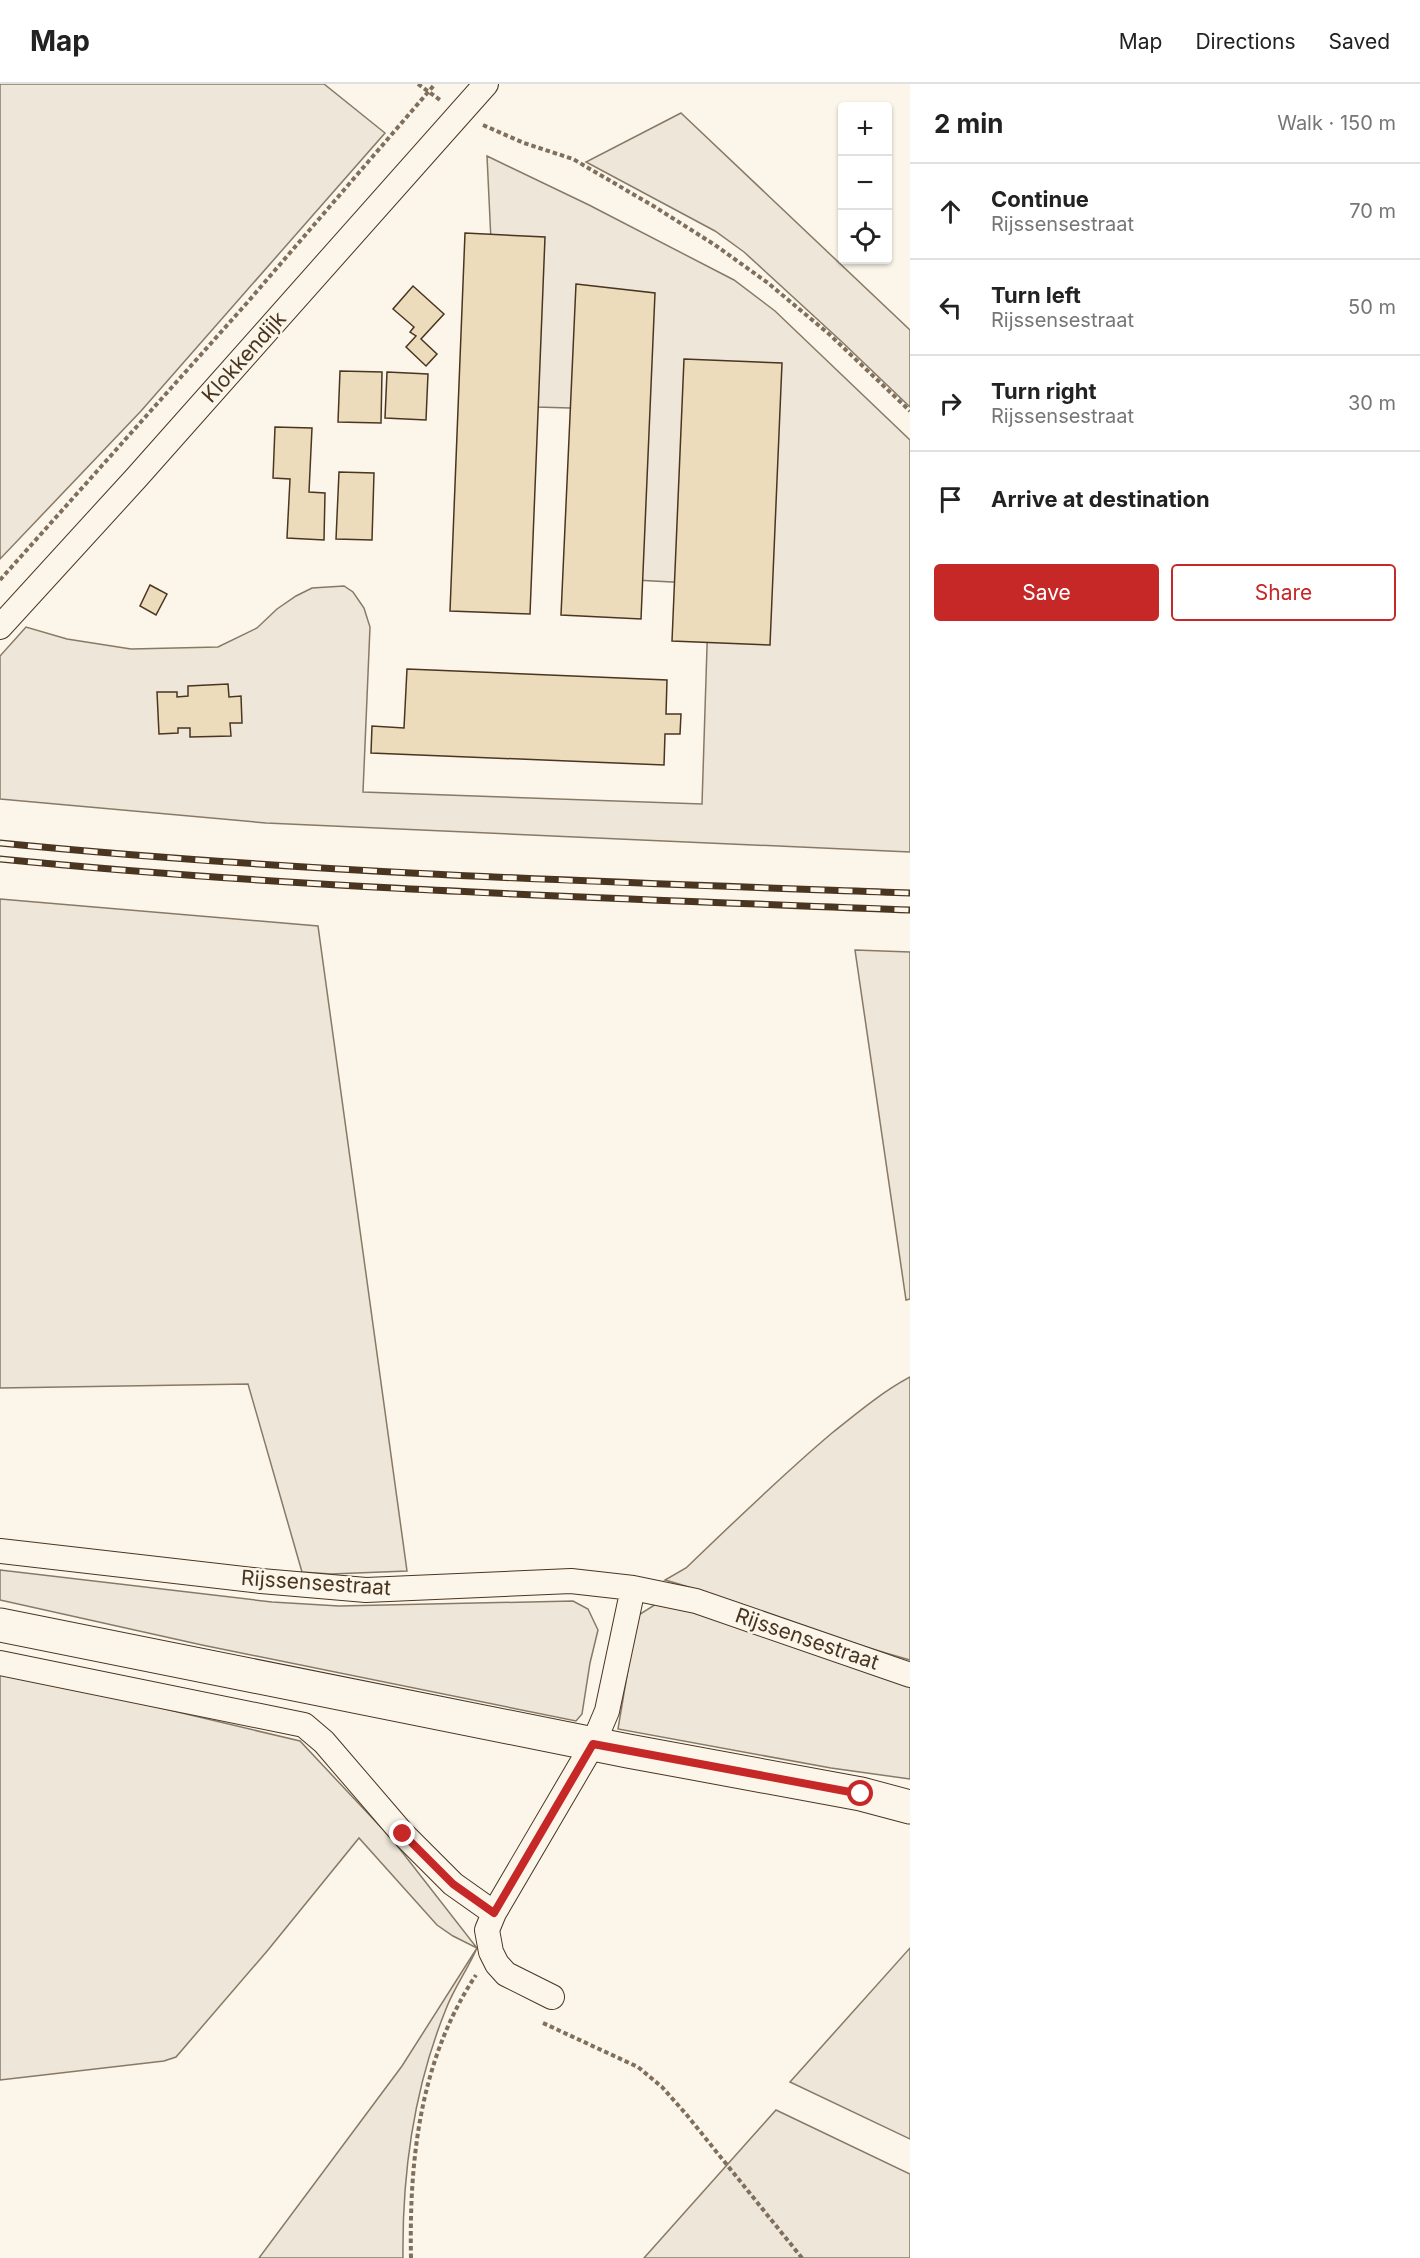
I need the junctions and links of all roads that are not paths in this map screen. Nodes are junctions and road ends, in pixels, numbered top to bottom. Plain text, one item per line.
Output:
1 (486, 84) edge
2 (0, 627) edge
3 (0, 1551) edge
4 (633, 1588) junction
5 (0, 1625) edge
6 (0, 1663) edge
7 (910, 1675) edge
8 (593, 1744) junction
9 (861, 1794) junction
10 (910, 1799) edge
11 (910, 1807) edge
12 (494, 1913) junction
13 (552, 1997) dead end

1 - 2 street, Klokkendijk
3 - 4 street, Rijssensestraat
4 - 7 street, Rijssensestraat
4 - 8 street
5 - 8 main road
6 - 12 street
8 - 9 main road
8 - 12 street
9 - 10 main road
9 - 11 main road
12 - 13 street

